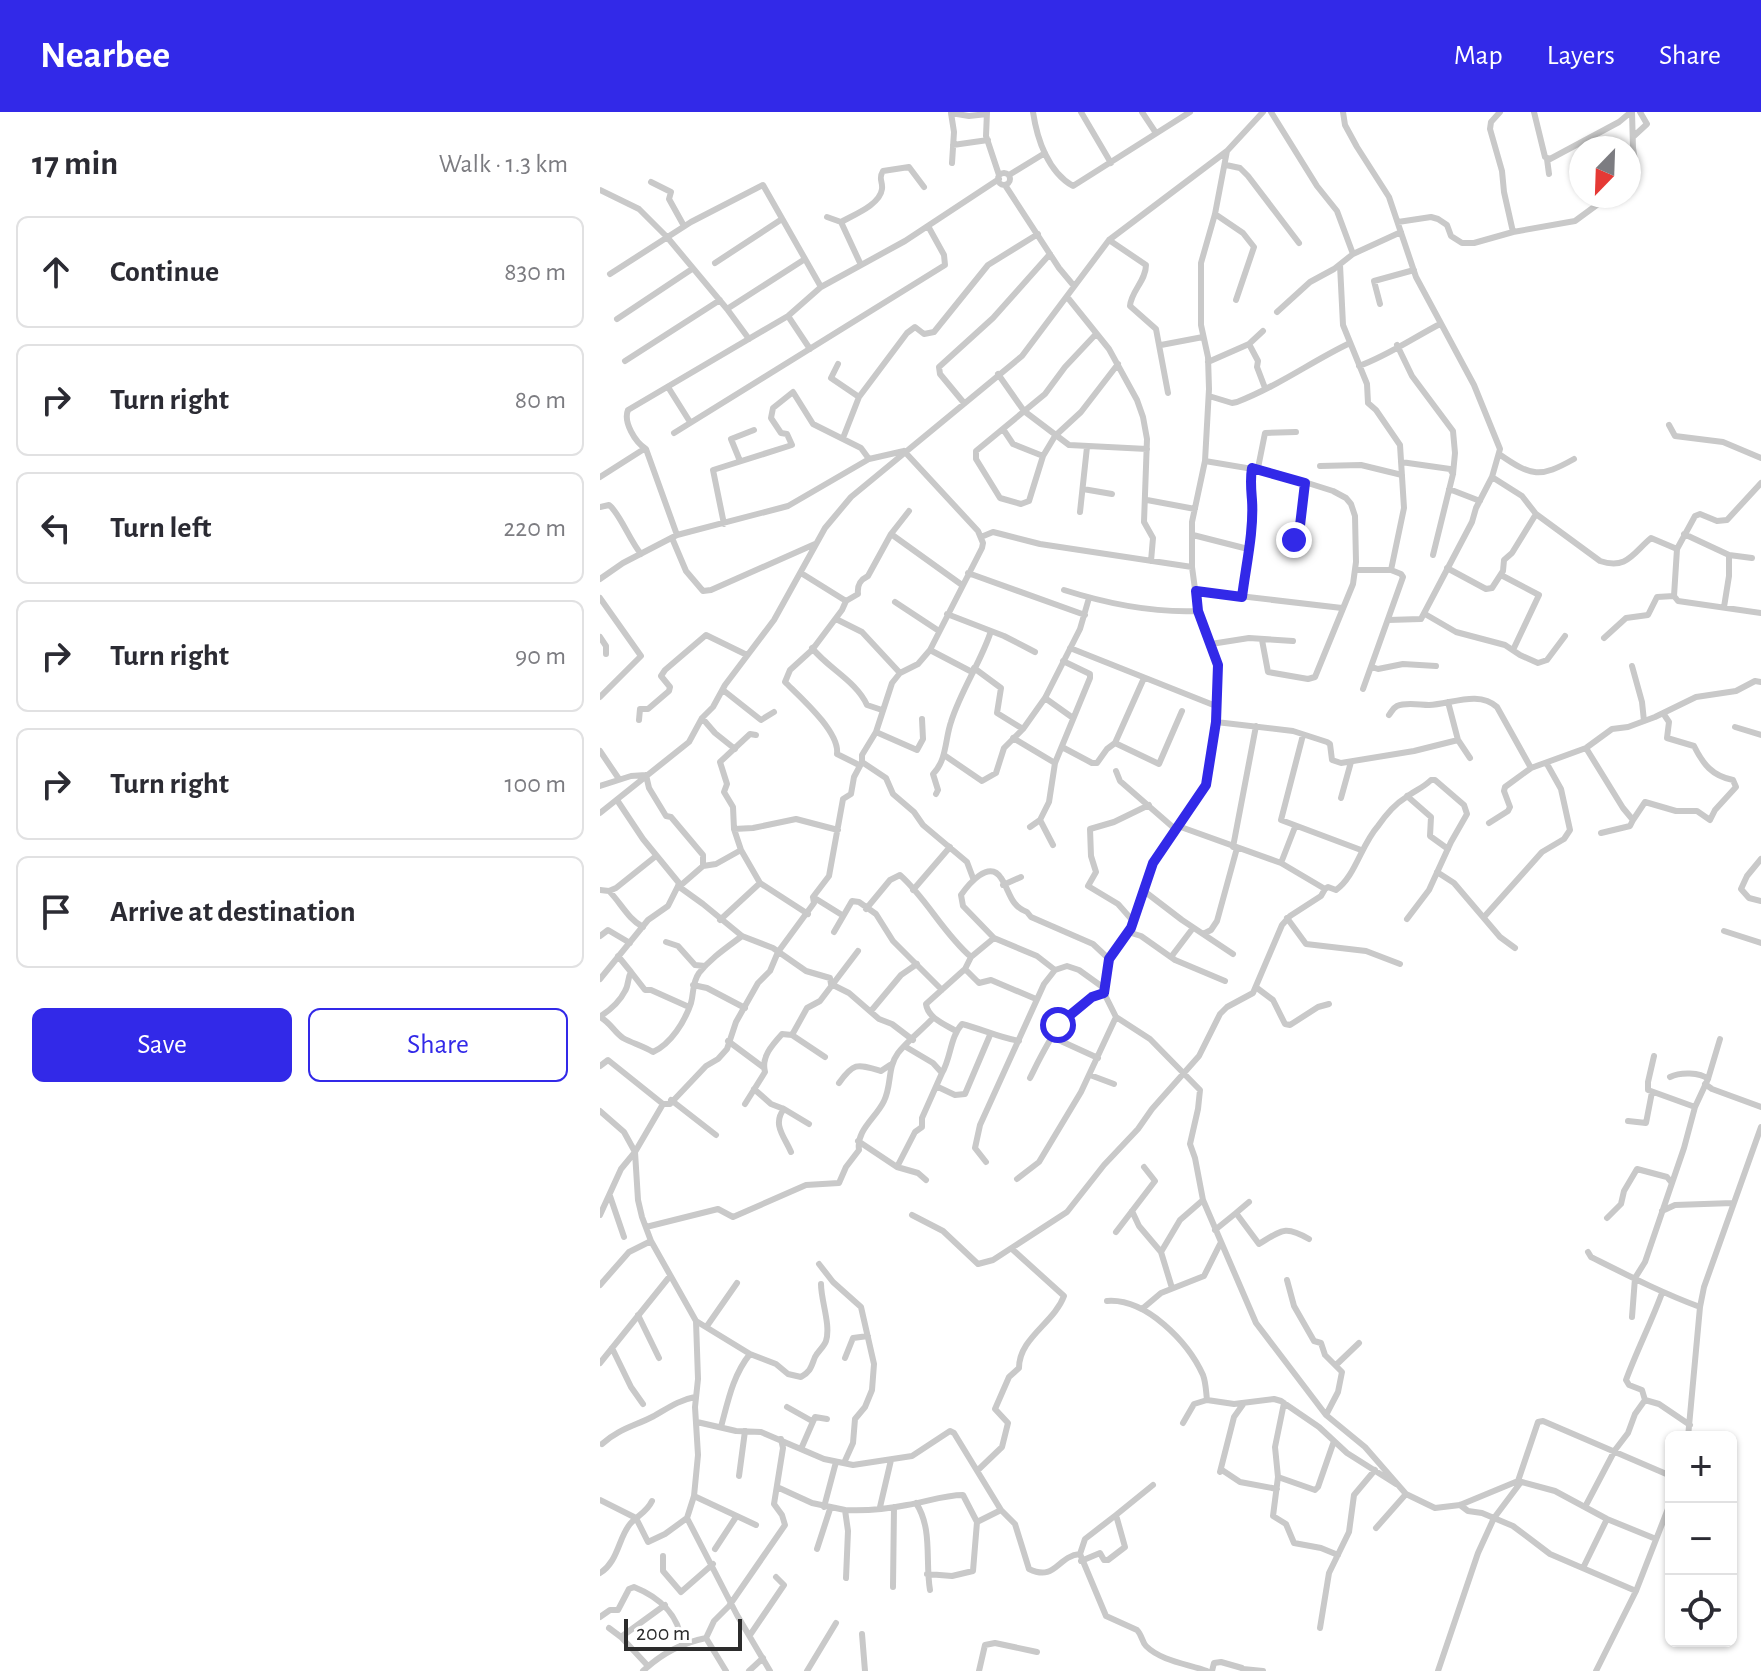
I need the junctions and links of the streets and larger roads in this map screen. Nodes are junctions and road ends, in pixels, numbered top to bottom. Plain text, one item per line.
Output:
1 (1033, 112) edge
2 (1081, 112) edge
3 (1142, 112) edge
4 (1190, 112) edge
5 (1263, 112) edge
6 (1271, 112) edge
7 (1343, 112) edge
8 (1500, 112) edge
9 (1534, 112) edge
10 (1632, 112) edge
11 (1640, 112) edge
12 (949, 113) edge
13 (987, 113) edge
14 (1156, 133) junction
15 (1634, 136) joint
16 (988, 140) junction
17 (953, 145) junction
18 (1227, 151) junction
19 (1045, 153) junction
20 (1547, 159) junction
21 (952, 163) dead end
22 (1111, 163) junction
23 (1226, 165) junction
24 (1549, 174) dead end
25 (1003, 178) junction
26 (651, 182) dead end
27 (924, 187) dead end
28 (600, 190) edge
29 (1594, 208) edge
30 (1215, 214) junction
31 (827, 217) dead end
32 (782, 219) junction
33 (841, 222) junction
34 (1398, 222) junction
35 (684, 226) junction
36 (928, 226) junction
37 (1401, 232) junction
38 (1513, 232) junction
39 (1038, 234) junction
40 (667, 237) junction
41 (1109, 240) junction
42 (1299, 243) dead end
43 (1050, 254) junction
44 (1353, 254) junction
45 (805, 259) junction
46 (715, 263) dead end
47 (861, 265) junction
48 (692, 269) junction
49 (1338, 269) junction
50 (1414, 270) junction
51 (610, 274) dead end
52 (1074, 286) junction
53 (821, 287) junction
54 (1068, 298) junction
55 (720, 300) junction
56 (1236, 300) dead end
57 (1380, 304) dead end
58 (727, 309) junction
59 (1277, 312) dead end
60 (788, 316) junction
61 (617, 319) dead end
62 (1440, 324) junction
63 (1263, 331) dead end
64 (1096, 334) junction
65 (1203, 337) junction
66 (749, 339) junction
67 (1350, 343) junction
68 (1249, 344) junction
69 (1161, 345) junction
70 (1397, 345) junction
71 (810, 349) junction
72 (625, 361) dead end
73 (1208, 362) junction
74 (838, 364) dead end
75 (1118, 364) junction
76 (1359, 366) junction
77 (998, 374) junction
78 (668, 387) junction
79 (1265, 388) junction
80 (1168, 393) dead end
81 (1209, 396) junction
82 (859, 397) junction
83 (964, 403) junction
84 (1024, 411) junction
85 (690, 422) junction
86 (1669, 425) dead end
87 (1003, 429) junction
88 (754, 430) dead end
89 (1296, 432) dead end
90 (674, 433) dead end
91 (1055, 436) junction
92 (843, 438) junction
93 (1087, 447) junction
94 (644, 449) junction
95 (1147, 449) junction
96 (904, 451) junction
97 (1499, 454) junction
98 (1043, 456) junction
99 (1761, 458) edge
100 (869, 459) junction
101 (1574, 459) dead end
102 (740, 461) junction
103 (1205, 461) junction
104 (1401, 462) junction
105 (1320, 466) dead end
106 (1255, 468) junction
107 (1452, 469) junction
108 (1402, 475) junction
109 (600, 477) edge
110 (1492, 477) junction
111 (1305, 483) junction
112 (1761, 483) edge
113 (1083, 489) junction
114 (1449, 489) junction
115 (1112, 494) dead end
116 (1147, 500) junction
117 (1480, 501) junction
118 (600, 507) edge
119 (1195, 509) junction
120 (909, 511) dead end
121 (1080, 512) dead end
122 (1536, 514) junction
123 (724, 524) junction
124 (891, 534) junction
125 (1684, 534) junction
126 (1193, 535) junction
127 (674, 537) junction
128 (981, 537) junction
129 (1293, 542) dead end
130 (815, 544) junction
131 (1248, 549) junction
132 (1677, 549) junction
133 (641, 554) junction
134 (1433, 555) dead end
135 (1729, 555) junction
136 (1752, 558) dead end
137 (1151, 561) junction
138 (1192, 567) junction
139 (1447, 568) junction
140 (1355, 570) junction
141 (1391, 570) junction
142 (801, 573) junction
143 (968, 573) junction
144 (1501, 575) junction
145 (600, 579) edge
146 (962, 585) junction
147 (1064, 590) dead end
148 (1196, 591) junction
149 (1674, 596) junction
150 (1242, 597) junction
151 (600, 598) edge
152 (1089, 598) junction
153 (846, 601) junction
154 (895, 602) dead end
155 (1724, 607) junction
156 (1342, 608) junction
157 (1198, 611) junction
158 (1761, 613) edge
159 (947, 614) junction
160 (1425, 614) junction
161 (1085, 615) junction
162 (836, 619) junction
163 (1388, 620) junction
164 (939, 631) junction
165 (991, 631) junction
166 (1565, 636) dead end
167 (600, 637) edge
168 (1604, 638) dead end
169 (1262, 640) junction
170 (1293, 641) dead end
171 (1211, 644) junction
172 (812, 648) junction
173 (930, 650) junction
174 (1074, 650) junction
175 (1513, 650) junction
176 (1035, 652) dead end
177 (606, 654) dead end
178 (747, 655) junction
179 (1063, 661) junction
180 (1072, 664) junction
181 (1436, 666) dead end
182 (1632, 666) dead end
183 (1372, 667) junction
184 (973, 670) junction
185 (900, 673) junction
186 (1144, 678) junction
187 (1761, 682) edge
188 (1363, 689) dead end
189 (723, 690) junction
190 (600, 697) edge
191 (1045, 698) junction
192 (1448, 702) junction
193 (1216, 706) junction
194 (882, 710) junction
195 (1182, 711) dead end
196 (774, 712) dead end
197 (1663, 713) junction
198 (1389, 715) dead end
199 (702, 718) junction
200 (1073, 718) junction
201 (763, 719) junction
202 (922, 719) dead end
203 (639, 720) dead end
204 (1644, 721) junction
205 (1216, 722) junction
206 (1256, 726) junction
207 (1735, 727) dead end
208 (1023, 729) junction
209 (876, 732) junction
210 (1303, 735) junction
211 (1761, 735) edge
212 (1013, 738) junction
213 (1458, 740) junction
214 (1115, 743) junction
215 (1062, 747) junction
216 (1586, 748) junction
217 (735, 749) junction
218 (600, 751) edge
219 (944, 755) junction
220 (1470, 758) dead end
221 (1351, 762) junction
222 (1055, 763) junction
223 (1092, 763) junction
224 (860, 764) junction
225 (1547, 764) junction
226 (1531, 768) junction
227 (1083, 770) dead end
228 (1116, 771) dead end
229 (645, 775) junction
230 (619, 779) junction
231 (600, 786) edge
232 (936, 794) dead end
233 (1407, 796) junction
234 (1341, 798) dead end
235 (617, 800) junction
236 (1149, 805) junction
237 (600, 813) edge
238 (1040, 820) junction
239 (1633, 820) junction
240 (1489, 823) dead end
241 (1030, 827) dead end
242 (1176, 827) junction
243 (1295, 827) junction
244 (734, 829) junction
245 (838, 830) junction
246 (1601, 833) dead end
247 (1053, 845) dead end
248 (950, 847) junction
249 (1235, 847) junction
250 (1448, 849) junction
251 (741, 850) junction
252 (1361, 850) junction
253 (656, 856) junction
254 (1761, 859) edge
255 (1281, 863) junction
256 (703, 866) junction
257 (1437, 872) junction
258 (1021, 877) dead end
259 (973, 878) junction
260 (760, 883) junction
261 (1003, 885) junction
262 (679, 886) junction
263 (1325, 889) junction
264 (600, 890) edge
265 (913, 890) junction
266 (609, 891) junction
267 (1142, 893) junction
268 (813, 897) junction
269 (1761, 901) edge
270 (866, 909) junction
271 (808, 914) junction
272 (842, 915) junction
273 (1484, 917) junction
274 (1287, 918) junction
275 (1407, 919) dead end
276 (720, 920) junction
277 (1133, 921) junction
278 (643, 927) junction
279 (1193, 928) junction
280 (1724, 931) dead end
281 (834, 932) dead end
282 (1128, 932) junction
283 (1205, 933) junction
284 (600, 936) edge
285 (742, 936) junction
286 (994, 938) junction
287 (666, 942) dead end
288 (630, 943) junction
289 (1761, 943) edge
290 (1515, 948) dead end
291 (858, 951) dead end
292 (778, 952) junction
293 (1233, 954) dead end
294 (618, 956) junction
295 (971, 957) junction
296 (1171, 957) junction
297 (1109, 959) junction
298 (917, 964) junction
299 (1400, 964) dead end
300 (705, 966) junction
301 (965, 969) junction
302 (1055, 970) junction
303 (631, 972) junction
304 (600, 979) edge
305 (1225, 981) dead end
306 (831, 984) junction
307 (693, 985) junction
308 (1257, 988) junction
309 (942, 990) junction
310 (1104, 991) junction
311 (1036, 999) junction
312 (1329, 1004) dead end
313 (689, 1007) junction
314 (745, 1008) junction
315 (871, 1011) junction
316 (601, 1017) edge
317 (1116, 1017) junction
318 (933, 1018) junction
319 (956, 1031) junction
320 (792, 1035) junction
321 (990, 1035) junction
322 (1052, 1037) junction
323 (1720, 1039) dead end
324 (913, 1040) junction
325 (728, 1041) junction
326 (1019, 1041) junction
327 (906, 1047) junction
328 (1654, 1056) dead end
329 (825, 1057) dead end
330 (1098, 1058) junction
331 (890, 1065) junction
332 (600, 1066) edge
333 (763, 1067) junction
334 (942, 1073) junction
335 (1181, 1074) junction
336 (1090, 1075) junction
337 (1670, 1077) dead end
338 (1030, 1078) dead end
339 (1706, 1082) junction
340 (839, 1083) dead end
341 (1114, 1084) dead end
342 (938, 1087) junction
343 (754, 1089) junction
344 (1712, 1089) junction
345 (1652, 1092) junction
346 (1699, 1097) junction
347 (671, 1100) junction
348 (663, 1104) junction
349 (745, 1104) dead end
350 (1695, 1107) junction
351 (1761, 1107) edge
352 (784, 1109) junction
353 (600, 1111) edge
354 (1628, 1121) dead end
355 (809, 1124) dead end
356 (1761, 1127) edge
357 (716, 1135) dead end
358 (858, 1141) junction
359 (635, 1152) junction
360 (791, 1152) dead end
361 (986, 1162) dead end
362 (897, 1167) junction
363 (1144, 1167) dead end
364 (1671, 1178) junction
365 (1017, 1179) dead end
366 (926, 1180) dead end
367 (610, 1196) junction
368 (1667, 1198) junction
369 (1203, 1200) junction
370 (1249, 1202) dead end
371 (1733, 1203) junction
372 (1675, 1205) junction
373 (1132, 1211) junction
374 (1662, 1211) junction
375 (1236, 1213) junction
376 (600, 1215) edge
377 (912, 1215) dead end
378 (1607, 1218) dead end
379 (646, 1227) junction
380 (1215, 1230) junction
381 (1116, 1232) dead end
382 (624, 1237) dead end
383 (1309, 1239) dead end
384 (651, 1241) junction
385 (1220, 1244) junction
386 (1012, 1249) junction
387 (1161, 1252) junction
388 (1588, 1252) dead end
389 (819, 1264) dead end
390 (670, 1276) junction
391 (1635, 1278) junction
392 (1287, 1280) dead end
393 (737, 1283) dead end
394 (821, 1284) dead end
395 (600, 1285) edge
396 (1172, 1288) junction
397 (1662, 1293) junction
398 (1107, 1301) dead end
399 (1700, 1307) junction
400 (1142, 1309) junction
401 (638, 1315) junction
402 (1632, 1317) dead end
403 (696, 1321) junction
404 (707, 1326) junction
405 (868, 1336) junction
406 (1359, 1343) dead end
407 (612, 1348) junction
408 (750, 1354) junction
409 (659, 1358) dead end
410 (845, 1358) dead end
411 (600, 1363) edge
412 (1336, 1365) junction
413 (695, 1397) junction
414 (1207, 1400) junction
415 (1645, 1400) junction
416 (1244, 1403) junction
417 (1284, 1403) junction
418 (643, 1404) dead end
419 (787, 1407) dead end
420 (1326, 1415) junction
421 (827, 1419) dead end
422 (812, 1421) junction
423 (697, 1422) junction
424 (1183, 1423) dead end
425 (1690, 1425) junction
426 (721, 1427) junction
427 (745, 1431) junction
428 (1689, 1431) edge
429 (600, 1435) edge
430 (781, 1439) junction
431 (1334, 1441) junction
432 (601, 1446) edge
433 (801, 1449) junction
434 (1615, 1450) junction
435 (891, 1460) junction
436 (840, 1463) junction
437 (978, 1470) junction
438 (1375, 1470) junction
439 (1665, 1473) edge
440 (739, 1476) dead end
441 (1278, 1477) junction
442 (1520, 1482) junction
443 (1153, 1485) dead end
444 (1399, 1485) junction
445 (777, 1487) junction
446 (1277, 1489) junction
447 (1406, 1494) junction
448 (694, 1496) junction
449 (600, 1500) edge
450 (652, 1501) dead end
451 (916, 1503) junction
452 (1670, 1503) edge
453 (1460, 1505) junction
454 (880, 1507) junction
455 (894, 1507) junction
456 (1585, 1507) junction
457 (827, 1508) junction
458 (845, 1510) junction
459 (1001, 1510) junction
460 (1116, 1515) junction
461 (736, 1517) junction
462 (636, 1518) junction
463 (687, 1518) junction
464 (1494, 1518) junction
465 (1607, 1519) junction
466 (977, 1522) junction
467 (756, 1525) dead end
468 (1376, 1528) dead end
469 (1656, 1539) junction
470 (715, 1549) dead end
471 (817, 1549) dead end
472 (1338, 1555) junction
473 (663, 1556) dead end
474 (1080, 1557) junction
475 (713, 1564) junction
476 (1583, 1568) junction
477 (602, 1569) edge
478 (927, 1574) junction
479 (776, 1577) dead end
480 (846, 1578) dead end
481 (893, 1587) dead end
482 (930, 1590) dead end
483 (1636, 1591) junction
484 (731, 1601) junction
485 (665, 1605) junction
486 (600, 1617) edge
487 (836, 1623) dead end
488 (609, 1628) dead end
489 (1320, 1628) dead end
490 (862, 1634) dead end
491 (750, 1635) junction
492 (621, 1637) junction
493 (706, 1638) junction
494 (682, 1643) junction
495 (1037, 1652) dead end
496 (763, 1658) junction
497 (645, 1669) edge
498 (1243, 1670) edge
499 (726, 1671) edge
500 (749, 1671) edge
501 (770, 1671) edge
502 (807, 1671) edge
503 (865, 1671) edge
504 (979, 1671) edge
505 (1210, 1671) edge
506 (1263, 1671) edge
507 (1438, 1671) edge
508 (1596, 1671) edge

1 - 19 street
2 - 22 street
3 - 14 street
4 - 14 street
5 - 18 street
6 - 44 street
7 - 34 street
8 - 38 street
9 - 20 street
10 - 15 street
10 - 20 street
11 - 15 street
12 - 13 street
12 - 17 street
13 - 16 street
14 - 22 street
16 - 17 street
16 - 25 street
17 - 21 street
18 - 23 street
18 - 41 street
19 - 22 street
19 - 25 street
20 - 24 street
23 - 30 street
23 - 42 street
25 - 36 street
25 - 39 street
26 - 35 street
27 - 33 street
28 - 40 street
29 - 38 street
30 - 56 street
30 - 65 street
31 - 33 street
32 - 35 street
32 - 45 street
32 - 46 street
33 - 47 street
34 - 37 street
34 - 38 street
35 - 40 street
36 - 47 street
36 - 71 street
37 - 44 street
37 - 50 street
39 - 43 street
39 - 82 street
40 - 48 street
40 - 51 street
41 - 52 street
41 - 69 street
43 - 52 street
43 - 83 street
44 - 49 street
45 - 53 street
45 - 58 street
47 - 53 street
48 - 55 street
48 - 61 street
49 - 59 street
49 - 67 street
50 - 57 street
50 - 62 street
52 - 54 street
53 - 60 street
54 - 64 street
54 - 77 street
55 - 58 street
55 - 72 street
58 - 66 street
60 - 66 street
60 - 71 street
62 - 70 street
62 - 97 street
63 - 68 street
64 - 75 street
64 - 84 street
65 - 69 street
65 - 73 street
66 - 78 street
67 - 76 street
67 - 79 street
68 - 73 street
68 - 79 street
69 - 80 street
70 - 76 street
70 - 107 street
71 - 85 street
73 - 81 street
74 - 82 street
75 - 91 street
75 - 95 street
76 - 104 street
77 - 83 street
77 - 84 street
78 - 85 street
78 - 94 street
79 - 81 street
81 - 103 street
82 - 92 street
83 - 96 street
84 - 87 street
84 - 91 street
85 - 90 street
86 - 99 street
87 - 98 street
87 - 98 street
88 - 102 street
89 - 106 street
91 - 93 street
91 - 98 street
92 - 100 street
92 - 102 street
93 - 95 street
93 - 113 street
94 - 109 street
94 - 127 street
95 - 116 street
96 - 100 street
96 - 128 street
96 - 130 street
97 - 101 street
97 - 110 street
100 - 123 street
102 - 123 street
103 - 106 street
103 - 119 street
104 - 107 street
104 - 108 street
105 - 108 street
106 - 111 street
106 - 131 street
107 - 114 street
108 - 141 street
110 - 117 street
110 - 122 street
111 - 129 street
111 - 140 street
112 - 125 street
113 - 115 street
113 - 121 street
114 - 117 street
114 - 134 street
116 - 119 street
116 - 137 street
117 - 139 street
118 - 133 street
119 - 126 street
120 - 124 street
122 - 132 street
122 - 144 street
123 - 127 street
124 - 146 street
124 - 153 street
125 - 132 street
125 - 135 street
126 - 131 street
126 - 138 street
127 - 130 street
127 - 133 street
128 - 137 street
128 - 143 street
130 - 142 street
131 - 150 street
132 - 149 street
133 - 145 street
135 - 136 street
135 - 155 street
137 - 138 street
138 - 148 street
139 - 144 street
139 - 160 street
140 - 141 street
140 - 156 street
141 - 163 street
142 - 153 street
142 - 178 street
143 - 146 street
143 - 161 street
144 - 175 street
146 - 159 street
147 - 152 street
148 - 150 street
148 - 157 street
149 - 155 street
149 - 168 street
150 - 156 street
151 - 190 street
152 - 157 street
152 - 161 street
153 - 162 street
154 - 164 street
155 - 158 street
156 - 169 street
157 - 171 street
159 - 164 street
159 - 165 street
160 - 163 street
160 - 175 street
161 - 174 street
162 - 172 street
162 - 185 street
163 - 183 street
164 - 173 street
165 - 176 street
165 - 184 street
166 - 175 street
167 - 177 street
169 - 170 street
169 - 171 street
171 - 193 street
172 - 194 street
172 - 224 street
173 - 184 street
173 - 185 street
174 - 179 street
174 - 180 street
174 - 186 street
178 - 189 street
178 - 203 street
179 - 180 street
179 - 191 street
180 - 200 street
181 - 183 street
182 - 204 street
183 - 188 street
184 - 208 street
184 - 219 street
185 - 194 street
186 - 193 street
186 - 214 street
187 - 197 street
189 - 199 street
189 - 201 street
191 - 200 street
191 - 208 street
192 - 198 street
192 - 213 street
192 - 226 street
193 - 205 street
194 - 209 street
195 - 214 street
196 - 201 street
197 - 204 street
197 - 239 street
199 - 217 street
199 - 229 street
200 - 215 street
201 - 217 street
202 - 209 street
204 - 216 street
205 - 206 street
205 - 242 street
206 - 210 street
206 - 249 street
207 - 211 street
208 - 212 street
209 - 224 street
210 - 221 street
210 - 243 street
212 - 219 street
212 - 222 street
213 - 220 street
213 - 221 street
214 - 223 street
215 - 222 street
215 - 223 street
216 - 225 street
216 - 239 street
217 - 244 street
218 - 230 street
219 - 232 street
221 - 234 street
222 - 238 street
223 - 227 street
224 - 245 street
224 - 248 street
225 - 226 street
225 - 273 street
226 - 240 street
228 - 236 street
229 - 230 street
229 - 235 street
229 - 256 street
230 - 231 street
233 - 250 street
233 - 250 street
233 - 252 street
235 - 237 street
235 - 253 street
236 - 242 street
236 - 277 street
238 - 241 street
238 - 247 street
239 - 246 street
242 - 249 street
242 - 267 street
243 - 252 street
243 - 255 street
244 - 245 street
244 - 251 street
245 - 268 street
248 - 259 street
248 - 265 street
249 - 255 street
249 - 283 street
250 - 257 street
251 - 256 street
251 - 260 street
252 - 263 street
253 - 262 street
253 - 266 street
254 - 269 street
255 - 263 street
256 - 262 street
257 - 273 street
257 - 275 street
258 - 261 street
259 - 261 street
259 - 286 street
260 - 271 street
260 - 276 street
261 - 297 street
262 - 276 street
262 - 278 street
263 - 274 street
264 - 266 street
265 - 270 street
265 - 295 street
266 - 278 street
267 - 277 street
267 - 279 street
268 - 271 street
268 - 272 street
270 - 272 street
270 - 298 street
271 - 292 street
272 - 281 street
273 - 290 street
274 - 299 street
274 - 308 street
276 - 285 street
277 - 282 street
278 - 288 street
279 - 283 street
279 - 296 street
280 - 289 street
282 - 296 street
282 - 297 street
283 - 293 street
284 - 288 street
285 - 292 street
285 - 300 street
286 - 295 street
286 - 302 street
287 - 300 street
288 - 294 street
291 - 306 street
292 - 306 street
292 - 314 street
294 - 303 street
294 - 304 street
295 - 301 street
296 - 305 street
297 - 310 street
298 - 309 street
298 - 315 street
300 - 307 street
301 - 309 street
301 - 311 street
302 - 310 street
302 - 311 street
303 - 313 street
303 - 316 street
306 - 315 street
306 - 320 street
307 - 313 street
307 - 314 street
308 - 312 street
308 - 335 street
309 - 318 street
310 - 317 street
310 - 322 street
311 - 326 street
313 - 316 street
314 - 325 street
315 - 324 street
317 - 330 street
317 - 335 street
318 - 319 street
318 - 324 street
319 - 321 street
319 - 334 street
320 - 329 street
320 - 333 street
321 - 326 street
321 - 342 street
322 - 330 street
322 - 338 street
323 - 339 street
324 - 327 street
325 - 333 street
325 - 347 street
326 - 361 street
327 - 331 street
327 - 334 street
328 - 345 street
330 - 336 street
331 - 340 street
331 - 358 street
332 - 348 street
333 - 343 street
334 - 342 street
335 - 369 street
335 - 386 street
336 - 341 street
336 - 365 street
337 - 339 street
339 - 344 street
339 - 346 street
342 - 362 street
343 - 349 street
343 - 352 street
344 - 346 street
344 - 351 street
345 - 350 street
345 - 354 street
346 - 350 street
347 - 348 street
347 - 357 street
348 - 359 street
350 - 364 street
352 - 355 street
352 - 360 street
353 - 359 street
356 - 371 street
358 - 362 street
358 - 379 street
359 - 367 street
359 - 379 street
362 - 366 street
363 - 373 street
364 - 368 street
364 - 378 street
367 - 376 street
367 - 382 street
368 - 372 street
368 - 374 street
369 - 380 street
369 - 387 street
370 - 375 street
371 - 372 street
371 - 399 street
372 - 374 street
373 - 381 street
373 - 387 street
374 - 391 street
375 - 380 street
375 - 383 street
377 - 386 street
379 - 384 street
380 - 385 street
384 - 390 street
384 - 395 street
385 - 396 street
385 - 420 street
386 - 437 street
387 - 396 street
388 - 391 street
389 - 405 street
390 - 401 street
390 - 403 street
391 - 397 street
391 - 402 street
392 - 412 street
393 - 404 street
394 - 408 street
396 - 400 street
397 - 399 street
397 - 415 street
398 - 400 street
399 - 425 street
400 - 414 street
401 - 407 street
401 - 409 street
403 - 404 street
403 - 413 street
404 - 408 street
405 - 410 street
405 - 436 street
406 - 412 street
407 - 411 street
407 - 418 street
408 - 426 street
412 - 420 street
413 - 423 street
413 - 432 street
414 - 416 street
414 - 424 street
415 - 425 street
415 - 434 street
416 - 417 street
416 - 446 street
417 - 431 street
417 - 441 street
419 - 422 street
420 - 444 street
421 - 422 street
422 - 433 street
423 - 426 street
423 - 448 street
425 - 428 street
426 - 427 street
427 - 430 street
427 - 440 street
429 - 432 street
430 - 433 street
430 - 445 street
431 - 438 street
431 - 441 street
433 - 436 street
434 - 439 street
434 - 442 street
434 - 456 street
435 - 436 street
435 - 437 street
435 - 454 street
436 - 457 street
437 - 459 street
438 - 444 street
438 - 472 street
441 - 446 street
442 - 453 street
442 - 456 street
442 - 464 street
443 - 460 street
444 - 447 street
445 - 457 street
445 - 484 street
446 - 472 street
447 - 453 street
447 - 468 street
448 - 461 street
448 - 463 street
449 - 462 street
450 - 462 street
451 - 455 street
451 - 466 street
451 - 478 street
452 - 469 street
453 - 464 street
454 - 455 street
454 - 458 street
455 - 481 street
456 - 465 street
457 - 458 street
457 - 471 street
458 - 480 street
459 - 466 street
459 - 474 street
460 - 474 street
460 - 474 street
461 - 467 street
461 - 470 street
462 - 463 street
462 - 477 street
463 - 475 street
464 - 476 street
464 - 507 street
465 - 469 street
465 - 476 street
466 - 478 street
469 - 483 street
472 - 489 street
473 - 475 street
474 - 505 street
475 - 484 street
476 - 483 street
478 - 482 street
479 - 491 street
483 - 508 street
484 - 491 street
484 - 493 street
485 - 486 street
485 - 492 street
485 - 494 street
487 - 502 street
488 - 492 street
490 - 503 street
491 - 496 street
492 - 497 street
493 - 494 street
493 - 499 street
494 - 497 street
495 - 504 street
496 - 500 street
496 - 501 street
498 - 505 street
498 - 506 street

